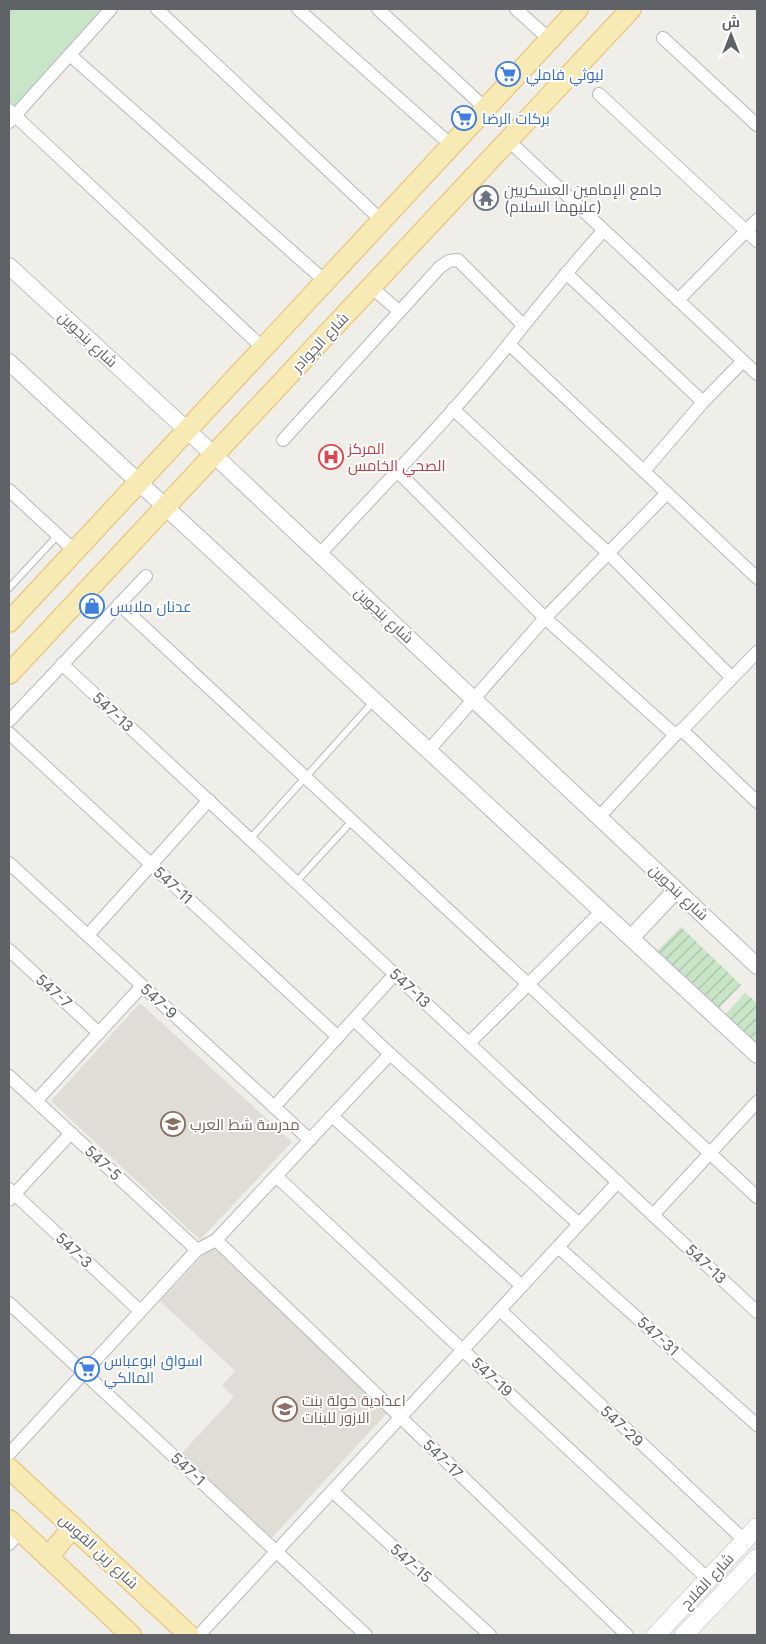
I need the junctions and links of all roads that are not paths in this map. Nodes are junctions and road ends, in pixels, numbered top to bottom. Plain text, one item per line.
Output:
1 (111, 9) edge
2 (157, 9) edge
3 (298, 9) edge
4 (378, 9) edge
5 (516, 9) edge
6 (578, 9) edge
7 (631, 9) edge
8 (663, 38) dead end
9 (549, 39) junction
10 (70, 55) junction
11 (599, 94) dead end
12 (485, 108) junction
13 (11, 116) edge
14 (757, 125) edge
15 (508, 140) junction
16 (450, 145) junction
17 (381, 220) junction
18 (757, 220) edge
19 (603, 231) junction
20 (746, 231) junction
21 (757, 241) edge
22 (9, 266) edge
23 (566, 273) junction
24 (325, 281) junction
25 (371, 287) junction
26 (678, 300) junction
27 (399, 311) junction
28 (522, 325) junction
29 (509, 344) junction
30 (263, 348) junction
31 (743, 360) junction
32 (9, 362) edge
33 (757, 374) edge
34 (703, 402) junction
35 (453, 409) junction
36 (187, 430) junction
37 (283, 440) dead end
38 (214, 455) junction
39 (396, 470) junction
40 (644, 471) junction
41 (138, 483) junction
42 (9, 490) edge
43 (667, 493) junction
44 (165, 508) junction
45 (58, 535) junction
46 (75, 551) junction
47 (608, 553) junction
48 (320, 554) junction
49 (146, 576) dead end
50 (757, 578) edge
51 (9, 588) edge
52 (119, 604) junction
53 (545, 618) junction
54 (9, 620) edge
55 (757, 652) edge
56 (62, 664) junction
57 (9, 674) edge
58 (732, 678) junction
59 (474, 700) junction
60 (374, 701) junction
61 (9, 721) edge
62 (9, 733) edge
63 (679, 733) junction
64 (428, 751) junction
65 (305, 778) junction
66 (208, 800) junction
67 (757, 802) edge
68 (599, 817) junction
69 (352, 821) junction
70 (250, 839) junction
71 (152, 865) junction
72 (11, 869) edge
73 (296, 882) junction
74 (676, 890) junction
75 (602, 911) junction
76 (88, 935) junction
77 (631, 938) junction
78 (9, 950) edge
79 (757, 966) edge
80 (395, 974) junction
81 (528, 985) junction
82 (142, 986) junction
83 (354, 1020) junction
84 (99, 1032) junction
85 (338, 1037) junction
86 (469, 1043) junction
87 (390, 1054) junction
88 (757, 1055) edge
89 (9, 1076) edge
90 (36, 1101) junction
91 (757, 1102) edge
92 (274, 1107) junction
93 (332, 1116) junction
94 (71, 1133) junction
95 (310, 1140) junction
96 (709, 1152) junction
97 (276, 1176) junction
98 (618, 1182) junction
99 (11, 1194) edge
100 (757, 1197) edge
101 (653, 1214) junction
102 (579, 1224) junction
103 (216, 1240) junction
104 (558, 1247) junction
105 (197, 1250) junction
106 (522, 1286) junction
107 (9, 1302) edge
108 (500, 1310) junction
109 (140, 1311) junction
110 (757, 1312) edge
111 (463, 1350) junction
112 (83, 1372) junction
113 (400, 1417) junction
114 (757, 1425) edge
115 (9, 1454) edge
116 (9, 1468) edge
117 (332, 1492) junction
118 (73, 1527) junction
119 (757, 1527) edge
120 (13, 1532) edge
121 (745, 1541) junction
122 (276, 1552) junction
123 (48, 1557) junction
124 (757, 1558) edge
125 (708, 1579) junction
126 (131, 1635) edge
127 (189, 1635) edge
128 (199, 1635) edge
129 (366, 1635) edge
130 (490, 1635) edge
131 (627, 1635) edge
132 (656, 1635) edge
133 (684, 1635) edge

1 - 10 street
2 - 17 street
3 - 16 street
4 - 12 street
5 - 9 street
6 - 9 main road
7 - 15 main road, شارع الچوادر
8 - 14 street
9 - 12 main road
10 - 13 street
10 - 24 street
11 - 20 street
12 - 16 main road
13 - 30 street
15 - 19 street
15 - 25 main road, شارع الچوادر
16 - 17 main road
17 - 24 main road
18 - 20 street
19 - 23 street
19 - 26 street
20 - 21 street
20 - 26 street
22 - 36 street, شارع بنجوين
23 - 28 street
23 - 34 street
24 - 30 main road
25 - 27 street
25 - 38 main road, شارع الچوادر
26 - 31 street
27 - 28 street
27 - 37 street
28 - 29 street
29 - 35 street
29 - 40 street
30 - 36 main road
31 - 33 street
31 - 34 street
32 - 41 street
34 - 40 street
35 - 39 street
35 - 47 street
36 - 38 street, شارع بنجوين
36 - 41 main road
38 - 44 main road, شارع الچوادر
38 - 48 street, شارع بنجوين
39 - 48 street
39 - 53 street
40 - 43 street
41 - 44 street
41 - 46 main road
42 - 45 street
43 - 47 street
43 - 50 street
44 - 57 main road, شارع الچوادر
44 - 60 street
45 - 46 street
45 - 51 lane
46 - 54 main road
47 - 53 street
47 - 58 street
48 - 59 street, شارع بنجوين
49 - 52 street
52 - 56 street
52 - 65 street
53 - 59 street
53 - 63 street
55 - 58 street
56 - 61 street
56 - 66 street, 547-13
58 - 63 street
59 - 64 street
59 - 68 street, شارع بنجوين
60 - 64 street
60 - 65 lane
62 - 71 street, 547-11
63 - 67 street
63 - 68 street
64 - 75 street
65 - 69 street
65 - 70 lane
66 - 70 street, 547-13
66 - 71 street
68 - 74 street, شارع بنجوين
69 - 73 lane
69 - 81 street
70 - 73 street, 547-13
71 - 76 street
71 - 85 street, 547-11
72 - 76 street, 547-9
73 - 80 street, 547-13
74 - 77 street
74 - 79 street, شارع بنجوين
75 - 77 street
75 - 81 street
76 - 82 street, 547-9
77 - 88 street
78 - 84 street, 547-7
80 - 83 street
80 - 86 street, 547-13
81 - 86 street
81 - 96 street
82 - 84 street
82 - 92 street, 547-9
83 - 85 street
83 - 87 street
84 - 90 street
85 - 92 street
86 - 98 street, 547-13
87 - 93 street
87 - 102 street
89 - 90 street, 547-5
90 - 94 street, 547-5
91 - 96 street
92 - 95 street, 547-9
93 - 95 street
93 - 106 street
94 - 99 street
94 - 105 street, 547-5
95 - 97 street
96 - 100 street
96 - 101 street
97 - 103 street
97 - 111 street, 547-19
98 - 101 street, 547-13
98 - 102 street
99 - 109 street, 547-3
101 - 110 street, 547-13
102 - 104 street
103 - 105 street
103 - 113 street, 547-17
104 - 106 street
104 - 114 street, 547-31
105 - 109 street
106 - 108 street
107 - 112 street, 547-1
108 - 111 street
108 - 121 street, 547-29
109 - 112 street
111 - 113 street
111 - 125 street, 547-19
112 - 115 street
112 - 122 street, 547-1
113 - 117 street
113 - 131 street, 547-17
116 - 118 main road, شارع زين القوس
117 - 122 street
117 - 130 street, 547-15
118 - 123 main road
118 - 127 main road, شارع زين القوس
119 - 121 main road, شارع الفلاح
120 - 123 main road
121 - 125 main road, شارع الفلاح
122 - 128 street
122 - 129 street, 547-1
123 - 126 main road
124 - 133 main road, شارع الفلاح
125 - 132 main road, شارع الفلاح

